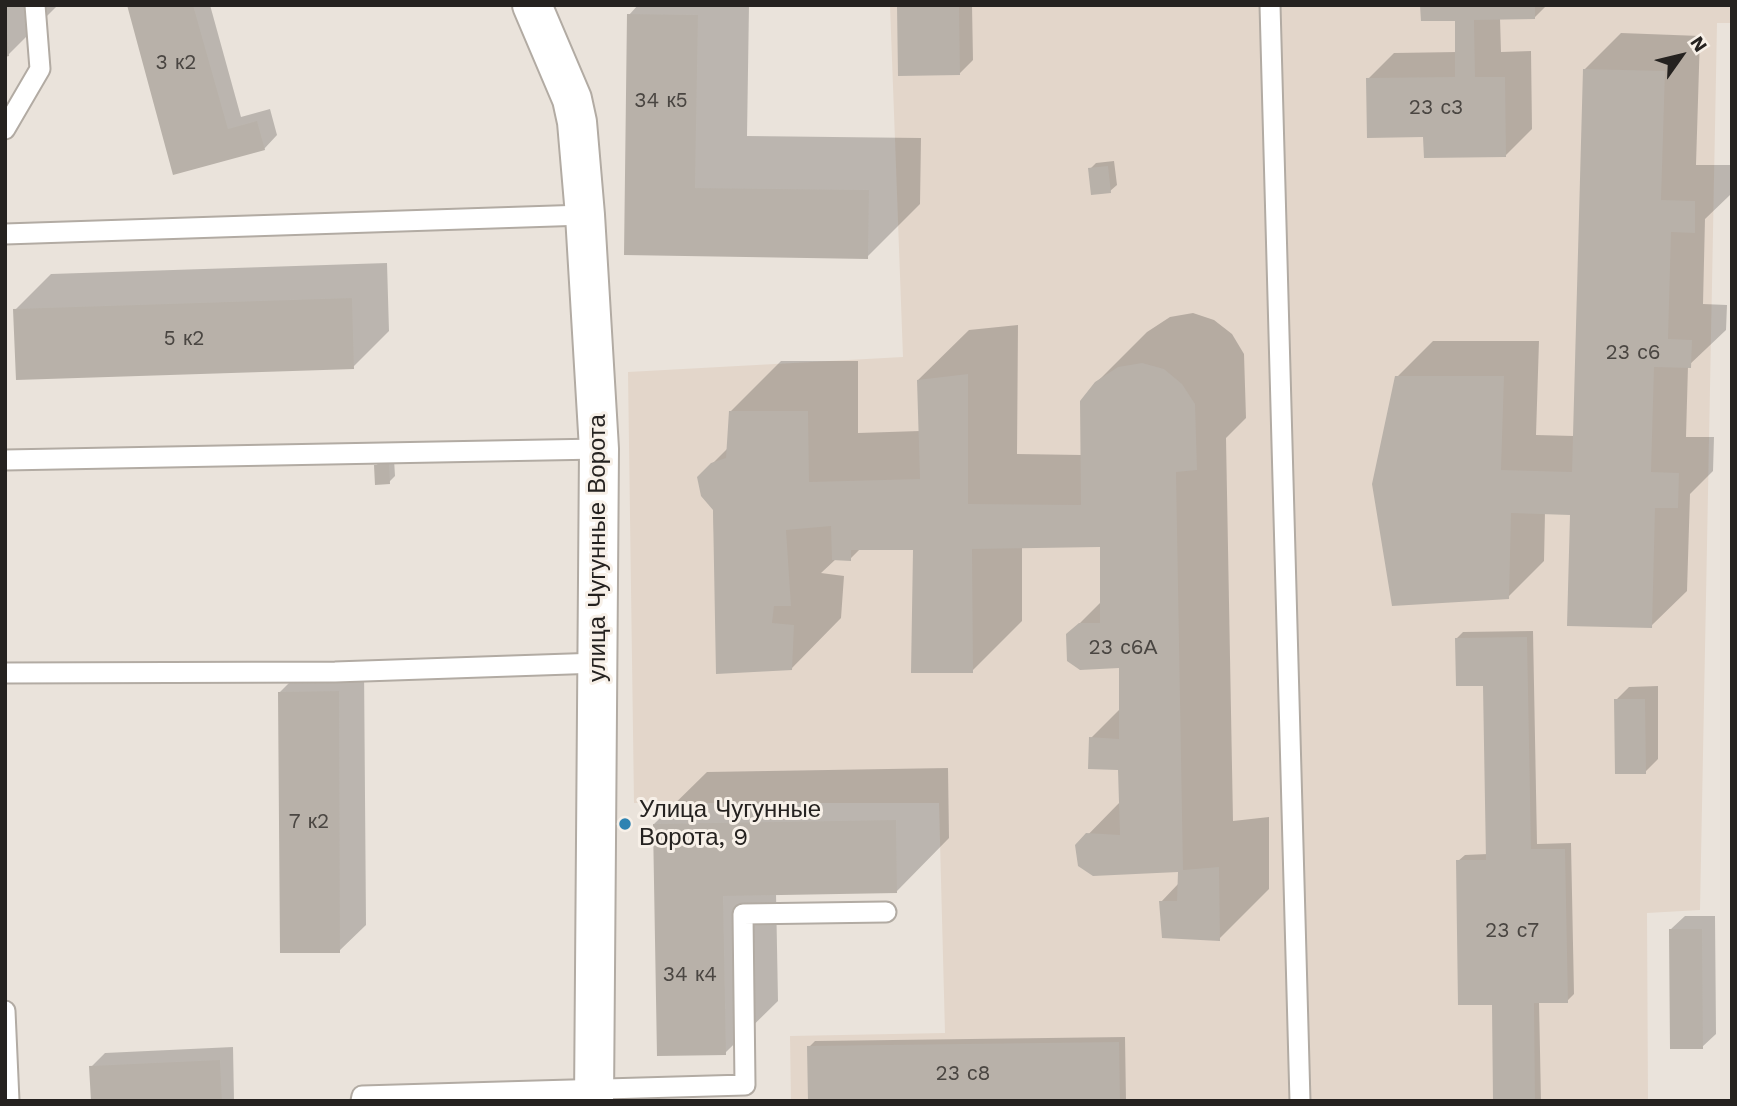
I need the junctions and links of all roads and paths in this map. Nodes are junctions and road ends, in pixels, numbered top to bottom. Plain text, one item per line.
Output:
1 (35, 5) edge
2 (532, 5) edge
3 (1270, 5) edge
4 (5, 129) edge
5 (585, 215) junction
6 (5, 234) edge
7 (599, 449) junction
8 (5, 460) edge
9 (599, 663) junction
10 (5, 673) edge
11 (886, 912) dead end
12 (5, 1011) edge
13 (594, 1094) edge
14 (9, 1101) edge
15 (361, 1101) edge
16 (1300, 1101) edge

1 - 4 lane
2 - 5 street, улица Чугунные Ворота
3 - 16 lane
5 - 6 lane
5 - 7 street, улица Чугунные Ворота
7 - 8 lane
7 - 9 street, улица Чугунные Ворота
9 - 10 lane
9 - 13 street, улица Чугунные Ворота
11 - 13 lane
12 - 14 lane
13 - 15 lane

